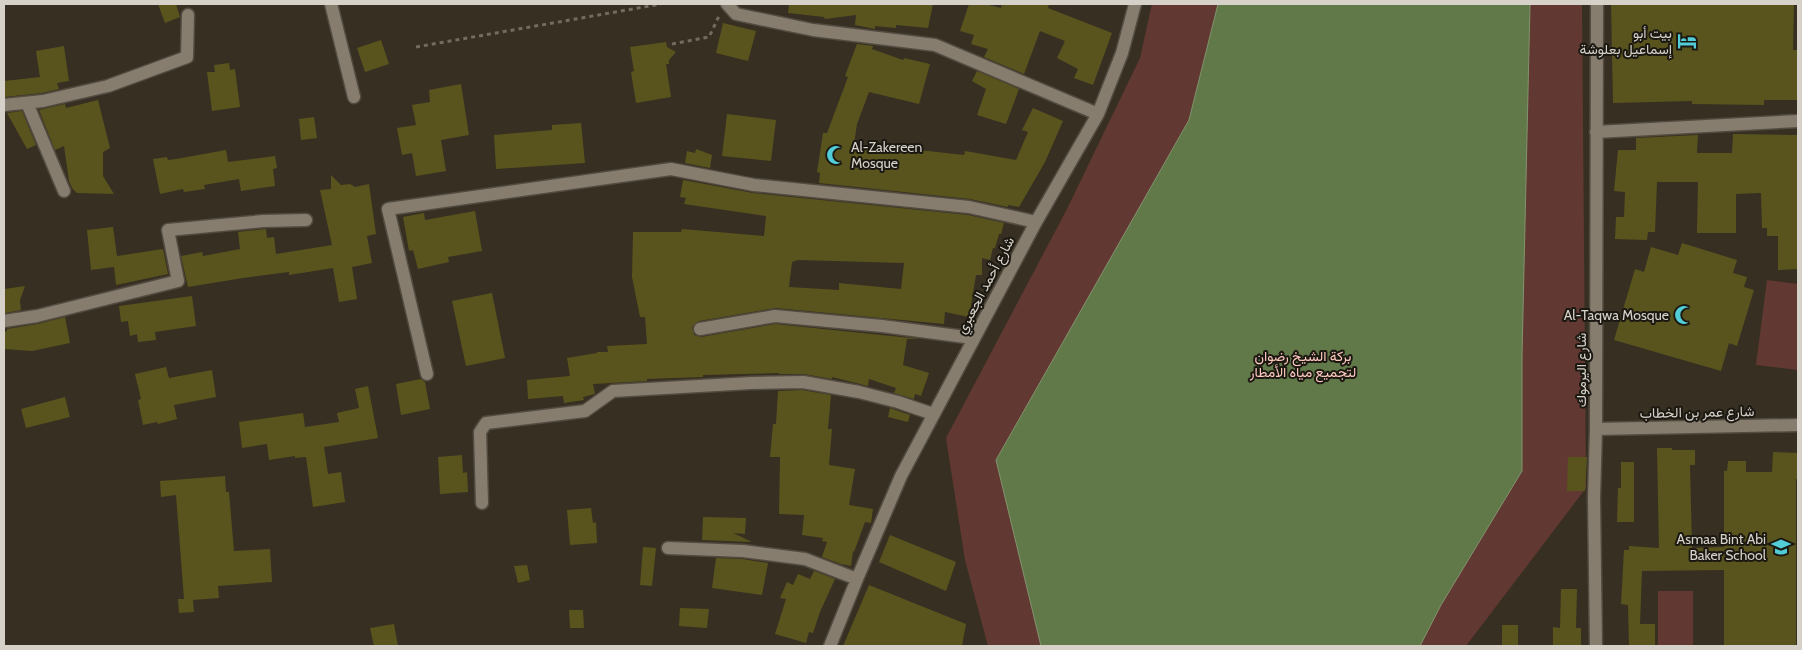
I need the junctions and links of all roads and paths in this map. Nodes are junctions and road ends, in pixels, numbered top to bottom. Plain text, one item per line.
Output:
1 (331, 4) edge
2 (661, 4) edge
3 (1135, 4) edge
4 (1597, 4) edge
5 (724, 8) edge
6 (188, 15) dead end
7 (672, 44) dead end
8 (416, 47) dead end
9 (354, 98) dead end
10 (27, 102) junction
11 (4, 105) edge
12 (1098, 114) junction
13 (1798, 121) edge
14 (1596, 132) junction
15 (64, 191) dead end
16 (306, 220) dead end
17 (1036, 222) junction
18 (4, 321) edge
19 (700, 329) dead end
20 (973, 338) junction
21 (427, 374) dead end
22 (933, 414) junction
23 (1798, 425) edge
24 (1596, 429) junction
25 (482, 503) dead end
26 (668, 548) dead end
27 (857, 579) junction
28 (830, 646) edge
29 (1596, 646) edge

1 - 9 street
2 - 8 path
3 - 12 street, شارع أحمد الجعبري
4 - 14 street, شارع اليرموك
5 - 7 path
5 - 12 street
6 - 10 street
10 - 11 street
10 - 15 street
12 - 17 street, شارع أحمد الجعبري
13 - 14 street
14 - 24 street, شارع اليرموك
16 - 18 street
17 - 20 street, شارع أحمد الجعبري
17 - 21 street
19 - 20 street
20 - 22 street, شارع أحمد الجعبري
22 - 25 street
22 - 27 street, شارع أحمد الجعبري
23 - 24 street, شارع عمر بن الخطاب
24 - 29 street, شارع اليرموك
26 - 27 street
27 - 28 street, شارع أحمد الجعبري

